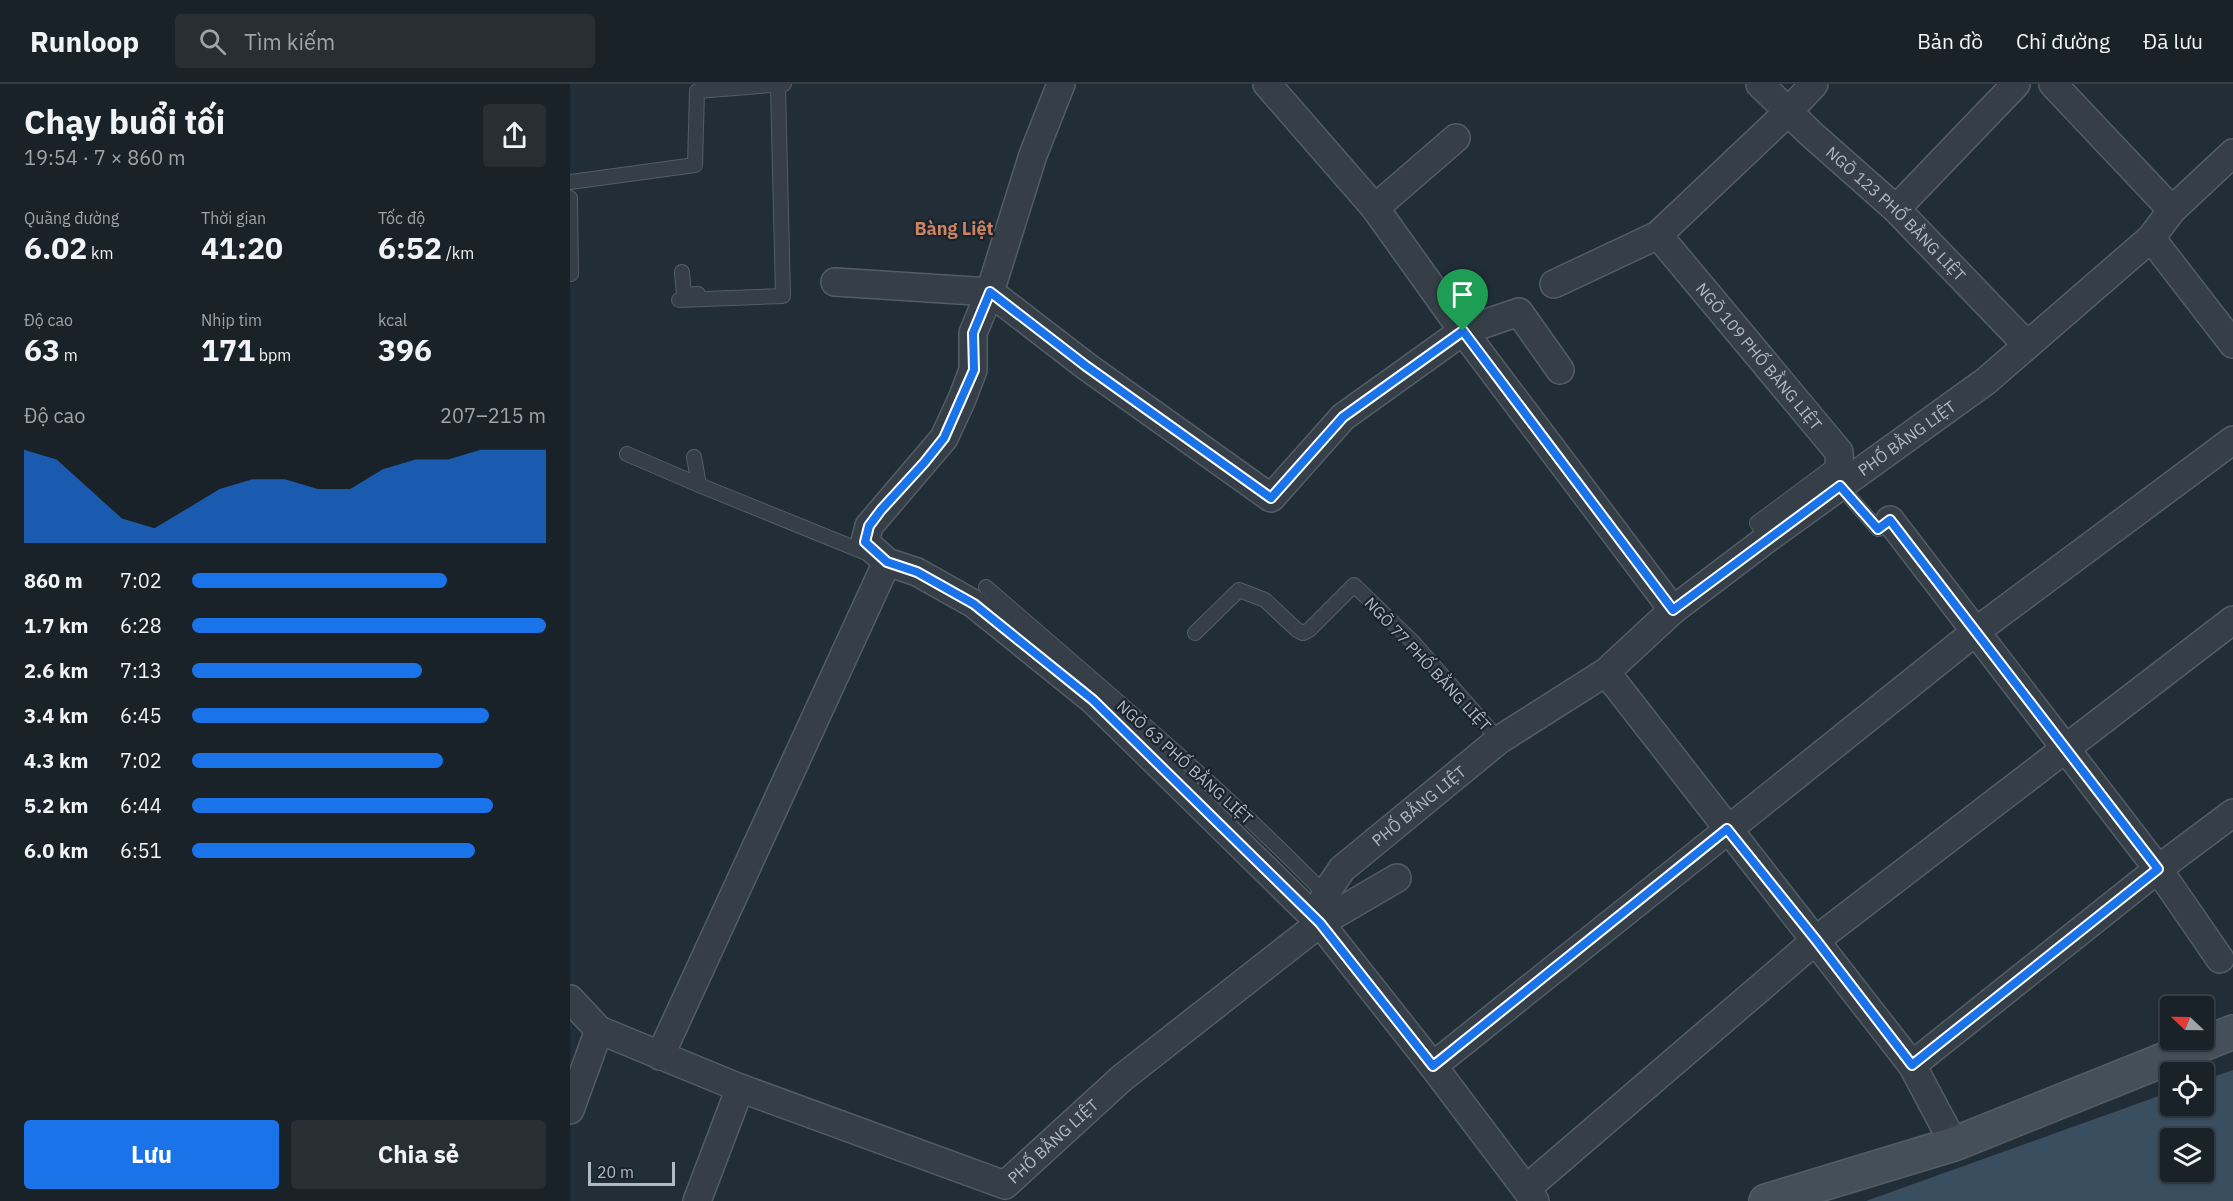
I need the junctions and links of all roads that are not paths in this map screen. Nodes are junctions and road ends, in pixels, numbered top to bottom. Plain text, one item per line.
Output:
1 (1061, 84) edge
2 (1267, 84) edge
3 (1760, 84) edge
4 (1814, 84) edge
5 (2016, 84) edge
6 (2053, 84) edge
7 (781, 85) edge
8 (1788, 112) junction
9 (1456, 138) dead end
10 (2233, 153) edge
11 (570, 182) edge
12 (570, 206) edge
13 (1375, 208) junction
14 (1896, 209) junction
15 (2172, 210) junction
16 (1658, 235) junction
17 (2151, 238) junction
18 (682, 272) dead end
19 (571, 274) edge
20 (835, 282) dead end
21 (1554, 284) dead end
22 (783, 290) junction
23 (990, 292) junction
24 (679, 300) dead end
25 (1463, 331) junction
26 (2233, 344) edge
27 (2027, 345) junction
28 (1560, 370) dead end
29 (2233, 440) edge
30 (627, 454) dead end
31 (694, 457) dead end
32 (1840, 474) junction
33 (699, 485) junction
34 (1890, 520) joint
35 (887, 562) junction
36 (986, 587) dead end
37 (1673, 610) junction
38 (2233, 620) edge
39 (1975, 632) junction
40 (1195, 633) dead end
41 (1606, 672) junction
42 (1499, 740) junction
43 (2066, 748) junction
44 (2233, 813) edge
45 (1727, 829) junction
46 (2158, 869) junction
47 (1397, 878) dead end
48 (1325, 894) junction
49 (1320, 923) junction
50 (1816, 940) junction
51 (2220, 959) dead end
52 (570, 999) edge
53 (599, 1030) junction
54 (2233, 1032) edge
55 (660, 1056) junction
56 (1912, 1065) junction
57 (1433, 1066) junction
58 (740, 1088) junction
59 (570, 1110) edge
60 (1954, 1144) junction
61 (1011, 1193) edge
62 (1531, 1195) edge
63 (697, 1201) edge
64 (1766, 1201) edge

1 - 23 street
2 - 13 street
3 - 8 street, NGÕ 123 PHỐ BẰNG LIỆT
4 - 8 street
5 - 14 street
6 - 15 street
7 - 11 lane
7 - 22 lane
8 - 14 street, NGÕ 123 PHỐ BẰNG LIỆT
8 - 16 street
9 - 13 street
10 - 15 street, PHỐ BẰNG LIỆT
12 - 19 lane
13 - 25 street
14 - 27 street, NGÕ 123 PHỐ BẰNG LIỆT
15 - 17 street, PHỐ BẰNG LIỆT
16 - 21 street
16 - 32 street, NGÕ 109 PHỐ BẰNG LIỆT
17 - 26 street
17 - 27 street, PHỐ BẰNG LIỆT
18 - 22 lane
20 - 23 street
22 - 24 lane
23 - 25 street
23 - 35 street
25 - 28 street
25 - 37 street
27 - 32 street, PHỐ BẰNG LIỆT
29 - 39 street
30 - 33 lane
31 - 33 lane
32 - 34 lane
32 - 37 street, PHỐ BẰNG LIỆT
33 - 35 lane
34 - 39 street
35 - 49 street
35 - 55 street
36 - 48 lane, NGÕ 63 PHỐ BẰNG LIỆT
37 - 41 street, PHỐ BẰNG LIỆT
38 - 43 street
39 - 43 street
39 - 45 street
40 - 42 lane, NGÕ 77 PHỐ BẰNG LIỆT
41 - 42 street, PHỐ BẰNG LIỆT
41 - 45 street
42 - 48 street, PHỐ BẰNG LIỆT
43 - 46 street
43 - 50 street
44 - 46 street
45 - 50 street
45 - 57 street
46 - 51 street
46 - 56 street
47 - 49 street
48 - 49 street, PHỐ BẰNG LIỆT
49 - 57 street
49 - 61 street, PHỐ BẰNG LIỆT
50 - 56 street
50 - 62 street
52 - 53 street, PHỐ BẰNG LIỆT
53 - 55 street, PHỐ BẰNG LIỆT
53 - 59 street
54 - 60 street
55 - 58 street, PHỐ BẰNG LIỆT
56 - 60 street
57 - 62 street
58 - 61 street, PHỐ BẰNG LIỆT
58 - 63 street
60 - 64 street

